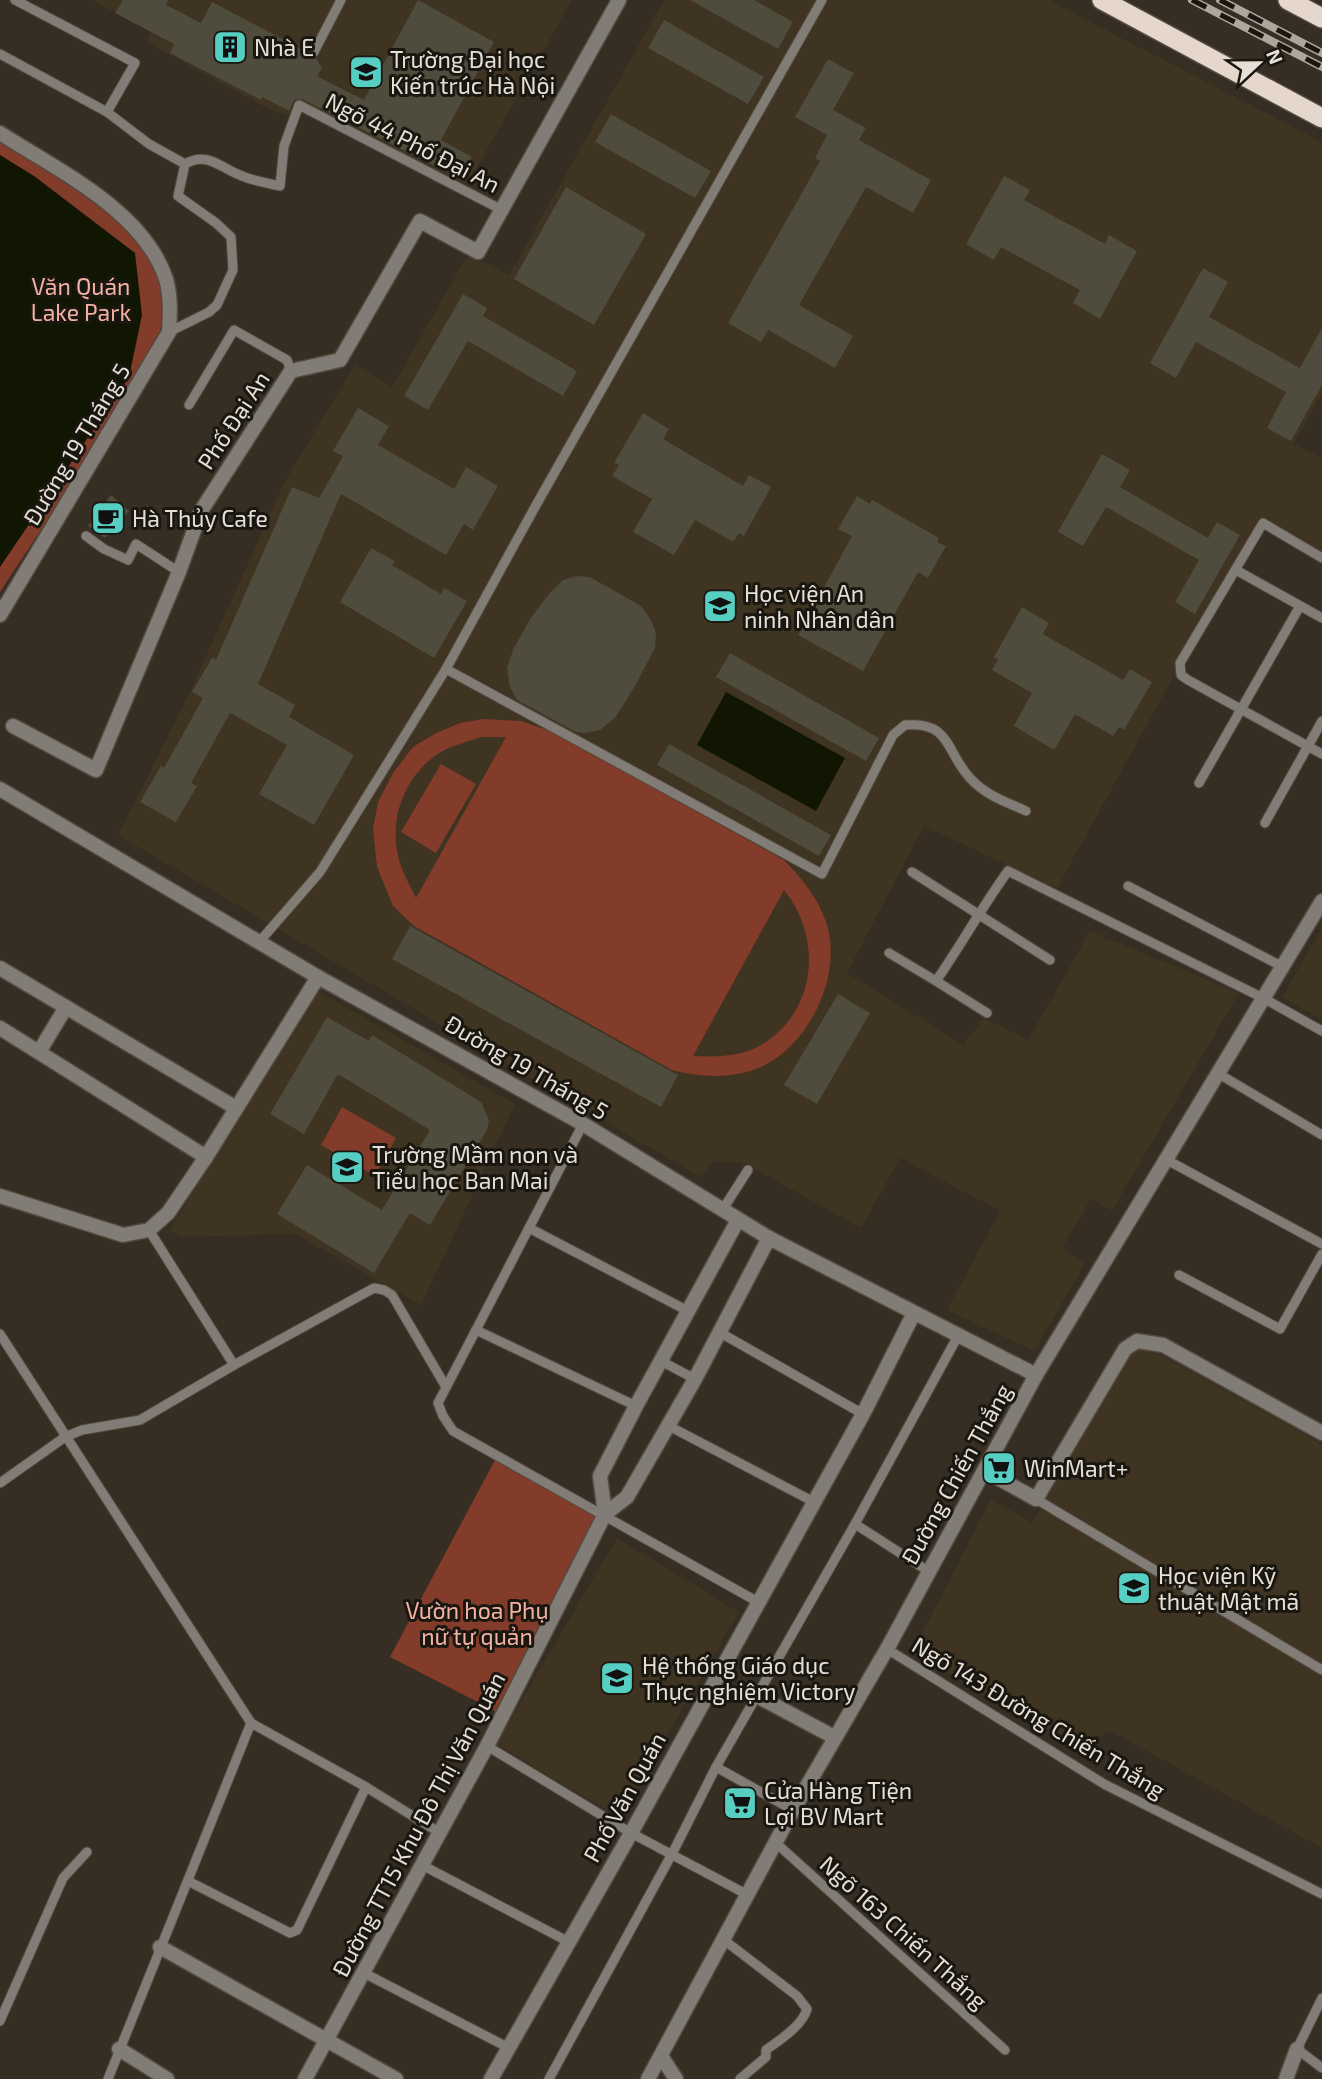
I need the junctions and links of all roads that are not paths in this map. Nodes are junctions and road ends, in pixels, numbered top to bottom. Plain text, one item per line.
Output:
1 (15, 0) edge
2 (341, 0) edge
3 (620, 0) edge
4 (822, 0) edge
5 (1102, 0) edge
6 (1288, 0) edge
7 (1322, 18) edge
8 (314, 52) dead end
9 (0, 54) edge
10 (107, 112) junction
11 (1322, 118) edge
12 (0, 133) edge
13 (185, 164) junction
14 (502, 210) junction
15 (169, 332) junction
16 (291, 371) junction
17 (189, 404) dead end
18 (86, 536) dead end
19 (1322, 558) edge
20 (1236, 570) junction
21 (179, 572) junction
22 (1300, 606) junction
23 (0, 615) edge
24 (1322, 618) edge
25 (446, 669) junction
26 (1241, 709) junction
27 (1322, 721) edge
28 (13, 726) dead end
29 (1309, 747) junction
30 (1322, 754) edge
31 (1199, 783) dead end
32 (0, 789) edge
33 (1026, 811) dead end
34 (1265, 823) dead end
35 (912, 872) dead end
36 (1128, 886) dead end
37 (1322, 901) edge
38 (977, 914) junction
39 (260, 941) junction
40 (889, 953) dead end
41 (1050, 960) dead end
42 (1283, 967) junction
43 (0, 968) edge
44 (318, 977) junction
45 (936, 981) junction
46 (1265, 999) junction
47 (66, 1007) junction
48 (987, 1013) dead end
49 (0, 1028) edge
50 (1322, 1031) edge
51 (39, 1052) junction
52 (1219, 1074) junction
53 (236, 1108) junction
54 (583, 1124) junction
55 (1322, 1135) edge
56 (206, 1157) junction
57 (1167, 1160) junction
58 (748, 1170) dead end
59 (0, 1196) edge
60 (723, 1209) junction
61 (738, 1220) junction
62 (529, 1228) junction
63 (149, 1230) junction
64 (769, 1238) junction
65 (1322, 1244) edge
66 (1322, 1254) edge
67 (1179, 1275) dead end
68 (688, 1311) junction
69 (914, 1313) junction
70 (476, 1330) junction
71 (719, 1332) junction
72 (0, 1334) edge
73 (959, 1335) junction
74 (661, 1361) junction
75 (234, 1365) junction
76 (1036, 1375) junction
77 (695, 1379) junction
78 (446, 1387) junction
79 (636, 1406) junction
80 (863, 1414) junction
81 (667, 1425) junction
82 (1322, 1433) edge
83 (65, 1437) junction
84 (985, 1471) junction
85 (0, 1483) edge
86 (1036, 1499) junction
87 (814, 1502) junction
88 (605, 1514) junction
89 (855, 1524) junction
90 (928, 1571) junction
91 (758, 1602) junction
92 (887, 1649) junction
93 (1322, 1670) edge
94 (757, 1696) junction
95 (251, 1723) junction
96 (834, 1737) junction
97 (487, 1746) junction
98 (716, 1767) junction
99 (366, 1787) junction
100 (793, 1810) junction
101 (440, 1833) junction
102 (631, 1833) junction
103 (776, 1843) junction
104 (87, 1852) dead end
105 (671, 1854) junction
106 (422, 1866) junction
107 (188, 1881) junction
108 (1322, 1894) edge
109 (748, 1895) junction
110 (724, 1940) junction
111 (569, 1941) junction
112 (160, 1947) junction
113 (364, 1973) junction
114 (1322, 1998) edge
115 (3, 2009) edge
116 (0, 2021) edge
117 (327, 2041) junction
118 (509, 2048) junction
119 (119, 2049) junction
120 (1297, 2049) junction
121 (1005, 2050) dead end
122 (661, 2056) junction
123 (1322, 2068) edge
124 (108, 2079) edge
125 (167, 2079) edge
126 (305, 2079) edge
127 (396, 2079) edge
128 (491, 2079) edge
129 (549, 2079) edge
130 (648, 2079) edge
131 (676, 2079) edge
132 (740, 2079) edge
133 (1286, 2079) edge

1 - 10 lane
2 - 8 lane
3 - 14 street, Phố Đại An
4 - 25 lane
5 - 11 highway
6 - 7 highway
9 - 10 lane
10 - 13 lane
12 - 15 street
13 - 14 lane, Ngõ 44 Phố Đại An
13 - 15 lane
14 - 16 street, Phố Đại An
15 - 23 street, Đường 19 Tháng 5
16 - 17 lane
16 - 21 street, Phố Đại An
18 - 21 lane
19 - 20 lane
20 - 22 lane
20 - 26 lane
21 - 28 street, Phố Đại An
22 - 24 lane
22 - 26 lane
25 - 33 lane
25 - 39 lane
26 - 29 lane
26 - 31 lane
27 - 29 lane
29 - 30 lane
29 - 34 lane
32 - 39 street, Đường 19 Tháng 5
35 - 38 lane
36 - 42 lane
37 - 42 street, Đường Chiến Thắng
38 - 41 lane
38 - 45 lane
38 - 46 lane
39 - 44 street, Đường 19 Tháng 5
40 - 45 lane
42 - 46 street, Đường Chiến Thắng
43 - 47 street
44 - 53 street
44 - 54 street, Đường 19 Tháng 5
45 - 48 lane
46 - 50 lane
46 - 52 street, Đường Chiến Thắng
47 - 51 street
47 - 53 street
49 - 51 street
51 - 56 street
52 - 55 lane
52 - 57 street, Đường Chiến Thắng
53 - 56 street
54 - 60 street, Đường 19 Tháng 5
54 - 62 lane
56 - 63 street
57 - 65 lane
57 - 76 street, Đường Chiến Thắng
58 - 60 lane
59 - 63 street
60 - 61 street, Đường 19 Tháng 5
61 - 64 street, Đường 19 Tháng 5
61 - 68 street
62 - 68 lane
62 - 70 lane
63 - 75 lane
64 - 69 street, Đường 19 Tháng 5
64 - 71 street
66 - 67 lane
68 - 74 street
69 - 73 street, Đường 19 Tháng 5
69 - 80 street, Phố Văn Quán
70 - 78 lane
70 - 79 lane
71 - 77 street
71 - 80 lane
72 - 83 lane
73 - 76 street, Đường 19 Tháng 5
73 - 89 lane
74 - 77 lane
74 - 79 street
75 - 78 lane
75 - 83 lane
76 - 84 street, Đường Chiến Thắng
77 - 81 street
78 - 88 lane
79 - 88 street
80 - 87 street, Phố Văn Quán
81 - 87 lane
81 - 88 street
82 - 86 street
83 - 85 lane
83 - 95 lane
84 - 86 street
84 - 90 street, Đường Chiến Thắng
86 - 93 lane
87 - 91 street, Phố Văn Quán
88 - 91 lane
88 - 97 street, Đường TT15 Khu Đô Thị Văn Quán
89 - 90 lane
89 - 94 lane
90 - 92 street, Đường Chiến Thắng
91 - 102 street, Phố Văn Quán
92 - 96 street, Đường Chiến Thắng
92 - 108 lane, Ngõ 143 Đường Chiến Thắng
94 - 96 street
94 - 98 lane
95 - 99 lane
95 - 107 lane
96 - 100 street, Đường Chiến Thắng
97 - 101 street, Đường TT15 Khu Đô Thị Văn Quán
97 - 102 lane
98 - 100 lane
98 - 105 lane
99 - 101 lane
99 - 107 lane
100 - 103 street, Đường Chiến Thắng
101 - 106 street, Đường TT15 Khu Đô Thị Văn Quán
102 - 105 lane
102 - 111 street, Phố Văn Quán
103 - 109 street, Đường Chiến Thắng
103 - 121 lane, Ngõ 163 Chiến Thắng
104 - 115 lane
105 - 109 lane
105 - 129 lane
106 - 111 lane
106 - 113 street, Đường TT15 Khu Đô Thị Văn Quán
107 - 112 lane
109 - 110 street, Đường Chiến Thắng
110 - 122 street, Đường Chiến Thắng
110 - 132 lane
111 - 118 street, Phố Văn Quán
112 - 117 street
112 - 119 lane
113 - 117 street, Đường TT15 Khu Đô Thị Văn Quán
113 - 118 lane
114 - 120 lane
115 - 116 lane
117 - 126 street, Đường TT15 Khu Đô Thị Văn Quán
117 - 127 street
118 - 128 street, Phố Văn Quán
119 - 124 lane
119 - 125 street
120 - 123 lane
120 - 133 street
122 - 130 street, Đường Chiến Thắng
122 - 131 street

